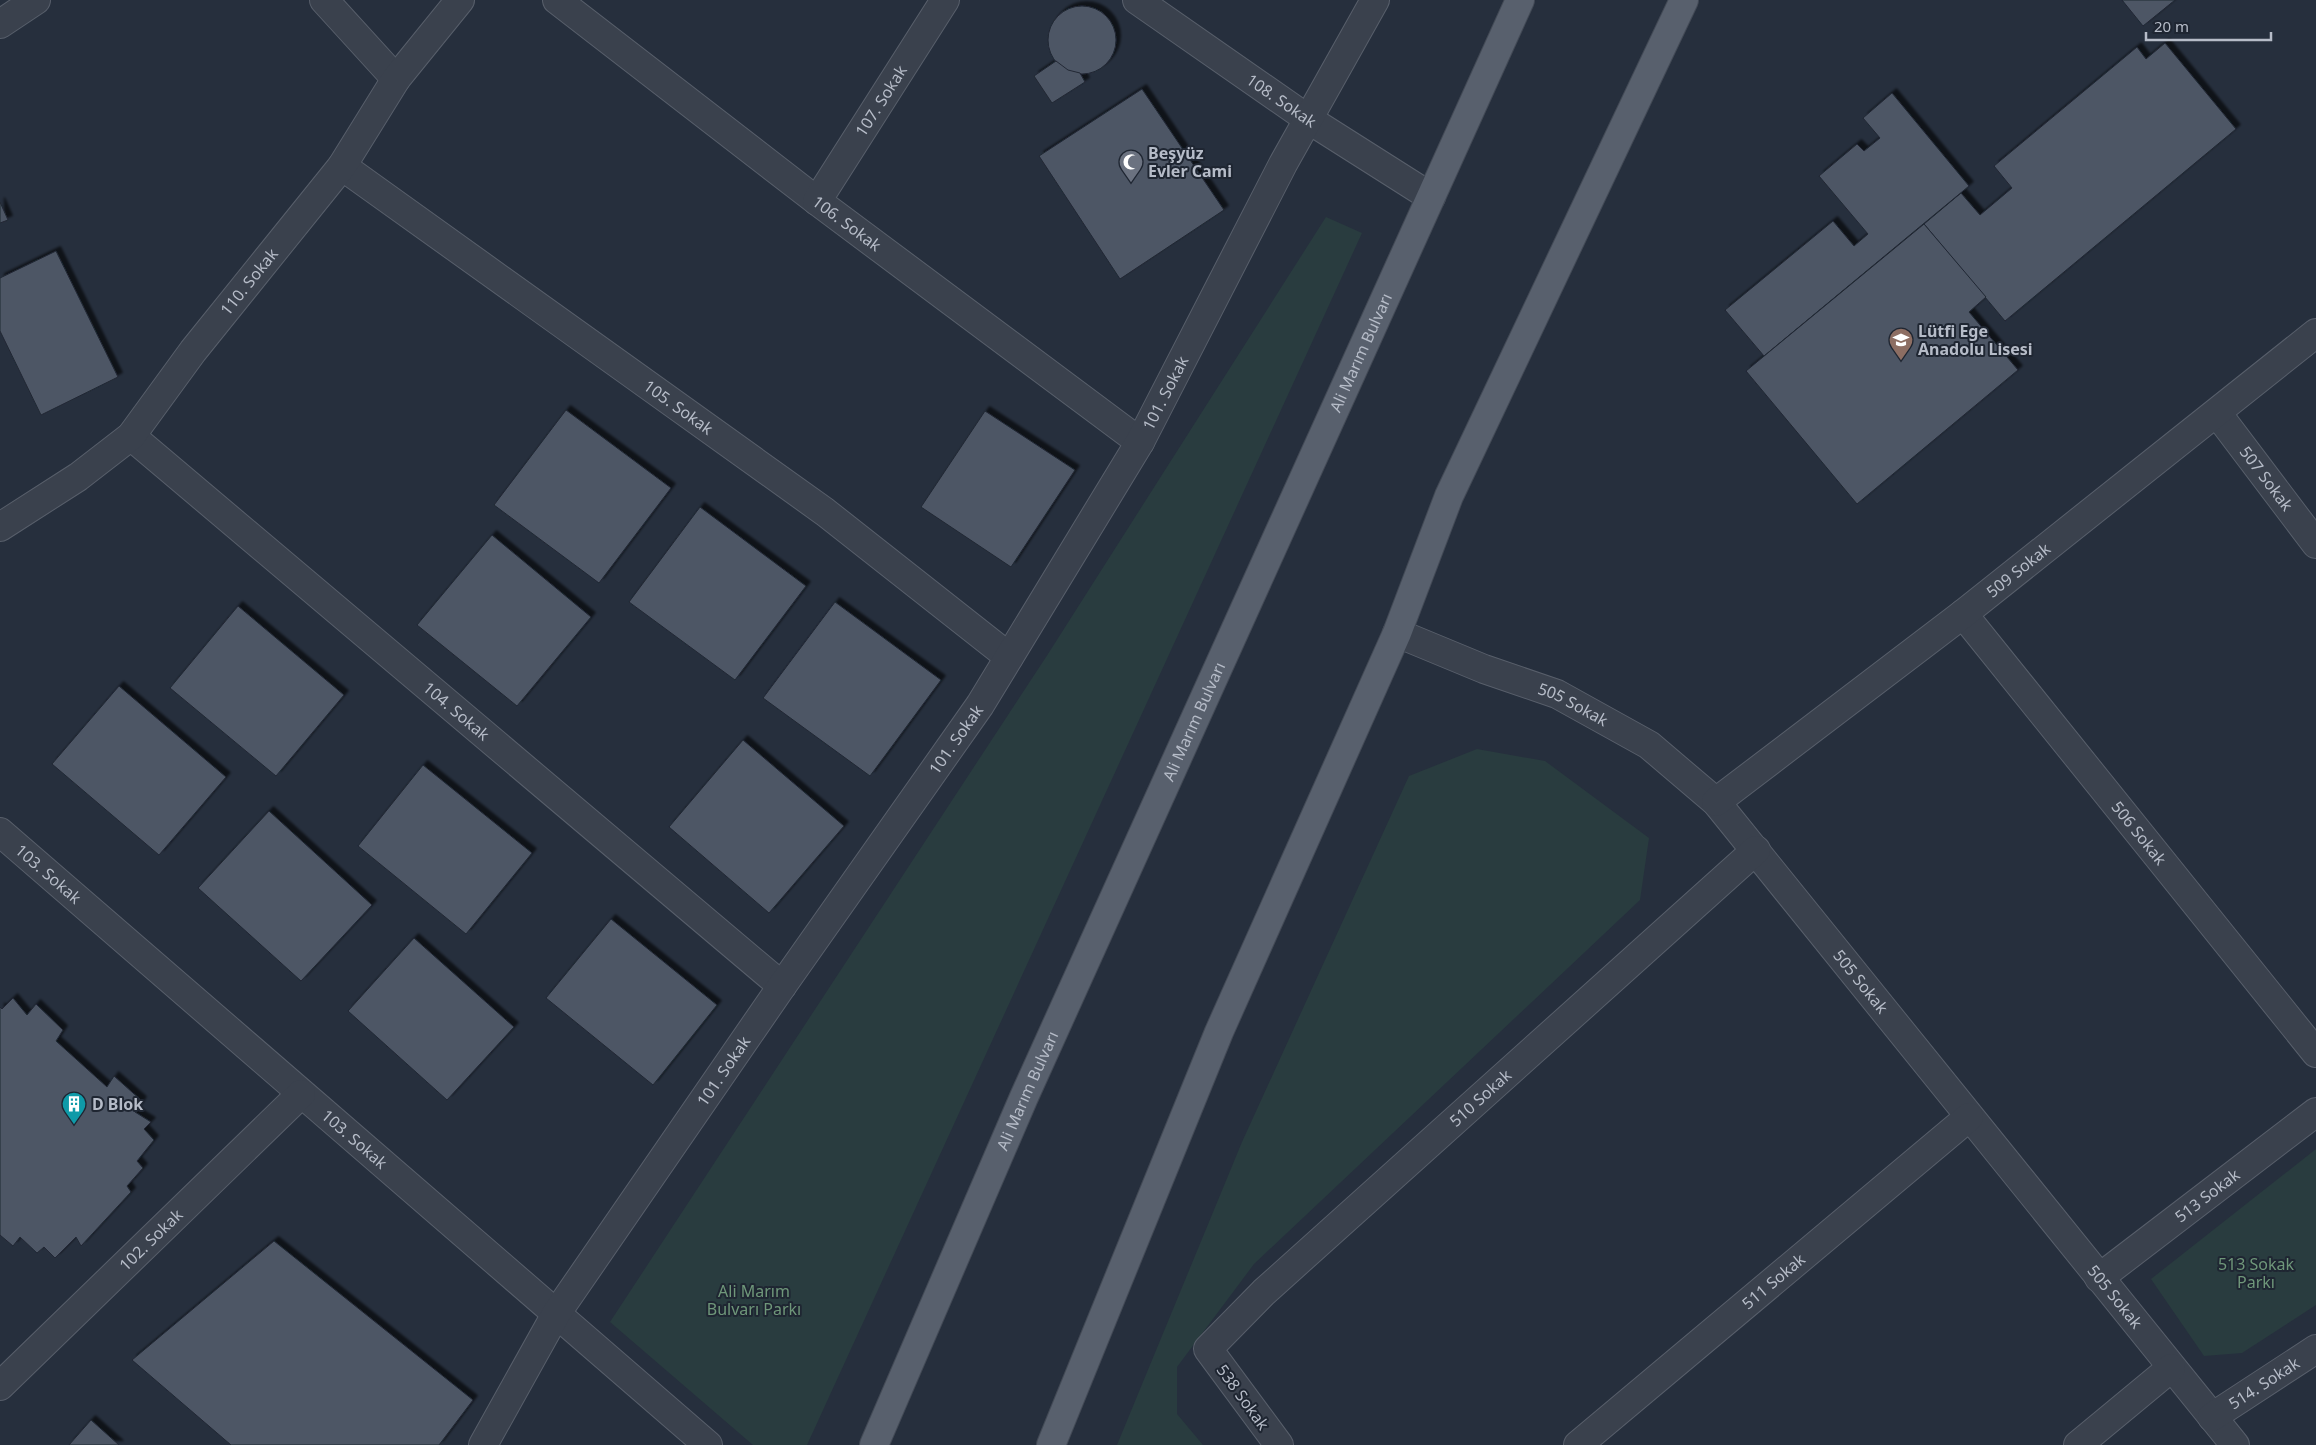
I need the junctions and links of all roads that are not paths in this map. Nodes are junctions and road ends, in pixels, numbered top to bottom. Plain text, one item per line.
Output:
1 (36, 0) edge
2 (324, 0) edge
3 (460, 0) edge
4 (557, 0) edge
5 (945, 0) edge
6 (1137, 0) edge
7 (1375, 0) edge
8 (1520, 0) edge
9 (1684, 0) edge
10 (0, 24) edge
11 (396, 80) junction
12 (1308, 119) junction
13 (342, 166) junction
14 (1431, 196) junction
15 (817, 201) junction
16 (2316, 333) edge
17 (2217, 413) junction
18 (131, 436) junction
19 (1140, 442) junction
20 (0, 527) edge
21 (2316, 544) edge
22 (1963, 614) junction
23 (1397, 633) junction
24 (1009, 657) junction
25 (1716, 802) junction
26 (0, 832) edge
27 (1756, 850) junction
28 (782, 986) junction
29 (2316, 1053) edge
30 (301, 1094) junction
31 (2316, 1112) edge
32 (1969, 1117) junction
33 (2099, 1278) junction
34 (556, 1314) junction
35 (2316, 1348) edge
36 (1208, 1349) joint
37 (2171, 1368) junction
38 (0, 1386) edge
39 (2212, 1417) junction
40 (484, 1445) edge
41 (708, 1445) edge
42 (874, 1445) edge
43 (1051, 1445) edge
44 (1279, 1445) edge
45 (1578, 1445) edge
46 (2078, 1445) edge
47 (2235, 1445) edge

1 - 10 street
2 - 11 street
3 - 11 street, 110. Sokak
4 - 15 street, 106. Sokak
5 - 15 street, 107. Sokak
6 - 12 street, 108. Sokak
7 - 12 street, 101. Sokak
8 - 14 main road, Ali Marım Bulvarı
9 - 23 main road
11 - 13 street, 110. Sokak
12 - 14 street, 108. Sokak
12 - 19 street, 101. Sokak
13 - 18 street, 110. Sokak
13 - 24 street, 105. Sokak
14 - 42 main road, Ali Marım Bulvarı
15 - 19 street, 106. Sokak
16 - 17 street, 509 Sokak
17 - 21 street, 507 Sokak
17 - 22 street, 509 Sokak
18 - 20 street, 110. Sokak
18 - 28 street, 104. Sokak
19 - 24 street, 101. Sokak
22 - 25 street, 509 Sokak
22 - 29 street, 506 Sokak
23 - 25 street, 505 Sokak
23 - 43 main road
24 - 28 street, 101. Sokak
25 - 27 street, 505 Sokak
26 - 30 street, 103. Sokak
27 - 32 street, 505 Sokak
27 - 36 street, 510 Sokak
28 - 34 street, 101. Sokak
30 - 34 street, 103. Sokak
30 - 38 street, 102. Sokak
31 - 33 street, 513 Sokak
32 - 33 street, 505 Sokak
32 - 45 street, 511 Sokak
33 - 37 street, 505 Sokak
34 - 40 street, 101. Sokak
34 - 41 street, 103. Sokak
35 - 39 street, 514. Sokak
36 - 44 street, 538 Sokak
37 - 39 street, 505 Sokak
37 - 46 street
39 - 47 street, 505 Sokak

